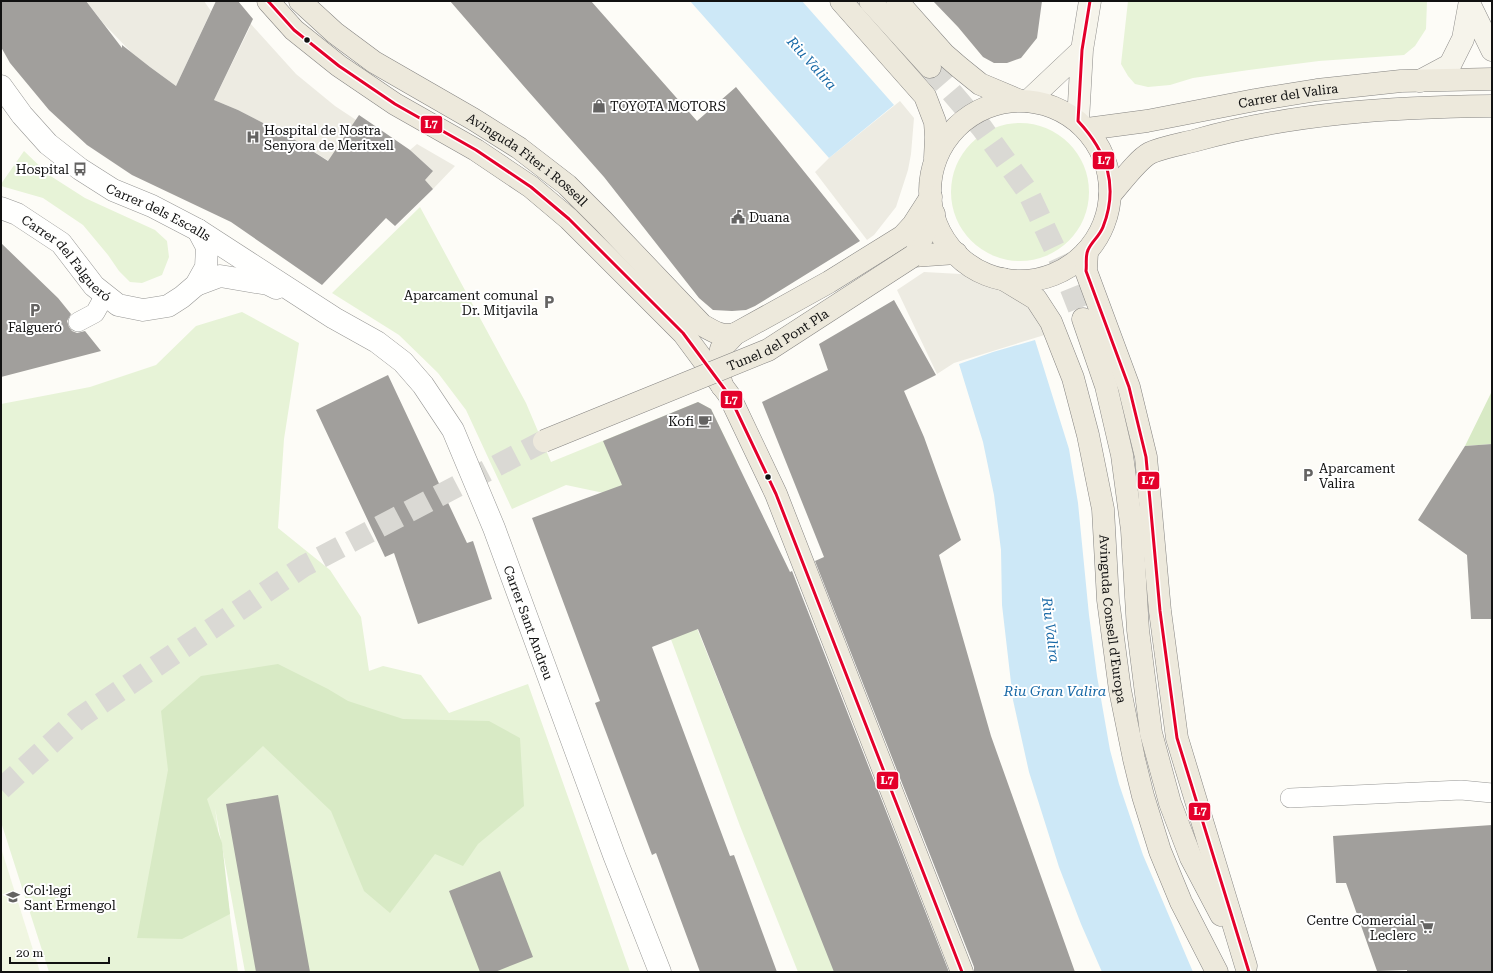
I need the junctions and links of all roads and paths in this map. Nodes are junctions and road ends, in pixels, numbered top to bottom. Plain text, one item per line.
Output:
1 (268, 1) edge
2 (300, 1) edge
3 (841, 1) edge
4 (870, 1) edge
5 (897, 1) edge
6 (1090, 1) edge
7 (1470, 3) edge
8 (1082, 50) junction
9 (1492, 50) edge
10 (930, 67) tunnel mouth
11 (1492, 79) edge
12 (1420, 81) junction
13 (1, 86) edge
14 (1023, 101) junction
15 (1492, 106) edge
16 (1082, 125) junction
17 (934, 165) junction
18 (1110, 195) junction
19 (932, 206) junction
20 (1, 208) edge
21 (198, 230) junction
22 (1087, 251) junction
23 (956, 253) junction
24 (914, 256) junction
25 (1003, 279) junction
26 (196, 285) junction
27 (106, 295) junction
28 (334, 318) junction
29 (1083, 319) tunnel mouth
30 (78, 322) dead end
31 (735, 334) junction
32 (722, 386) junction
33 (544, 441) tunnel mouth
34 (1492, 793) edge
35 (1290, 798) dead end
36 (1248, 969) edge
37 (660, 972) edge
38 (962, 972) edge
39 (1217, 972) edge

1 - 32 main road, Avinguda Fiter i Rossell
2 - 31 main road, Avinguda Fiter i Rossell
3 - 17 main road
4 - 10 main road
5 - 14 main road
6 - 8 street
7 - 9 street
7 - 12 street
8 - 14 street
8 - 16 street
11 - 12 main road, Carrer del Valira
12 - 16 main road, Carrer del Valira
13 - 21 street, Carrer dels Escalls
14 - 16 main road
14 - 17 main road
15 - 18 main road, Carrer del Valira
16 - 18 main road
17 - 19 main road
18 - 22 main road
19 - 23 main road
19 - 24 main road
19 - 31 main road
20 - 27 street, Carrer del Falgueró
21 - 26 street, Carrer del Falgueró
21 - 28 street, Carrer dels Escalls
22 - 25 main road
22 - 36 main road
23 - 24 main road, Tunel del Pont Pla
23 - 25 main road
24 - 33 main road, Tunel del Pont Pla, bridge
25 - 39 main road, Avinguda Consell d'Europa
26 - 27 street, Carrer del Falgueró
26 - 28 street, Carrer del Falgueró
27 - 30 lane
28 - 37 street, Carrer Sant Andreu
29 - 36 main road, Avinguda Consell d'Europa
31 - 32 main road
32 - 38 main road, Avinguda Fiter i Rossell
34 - 35 lane

